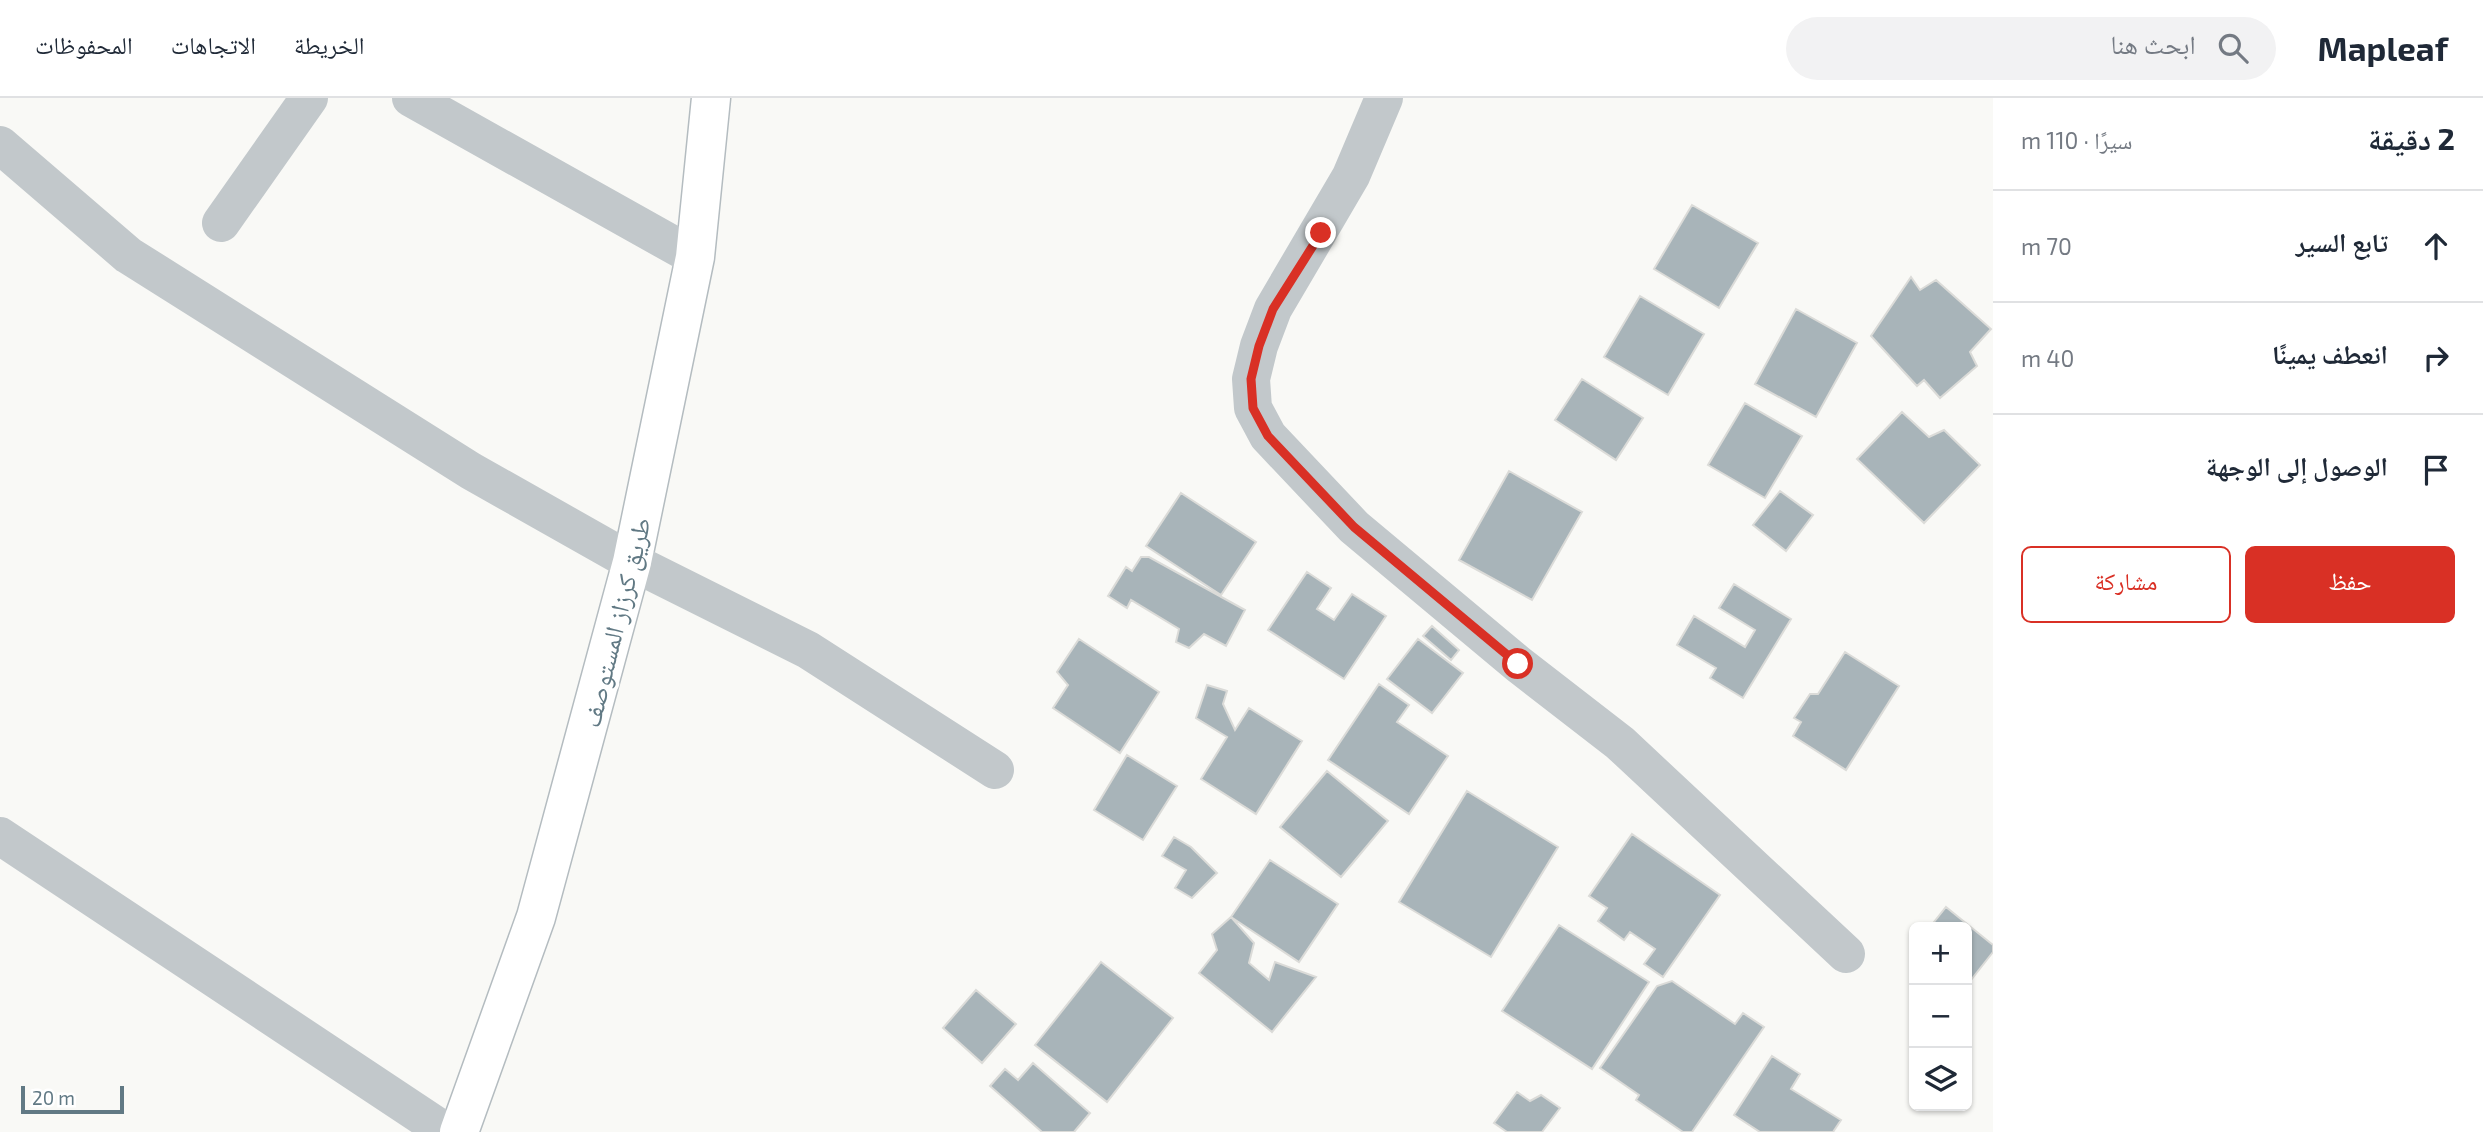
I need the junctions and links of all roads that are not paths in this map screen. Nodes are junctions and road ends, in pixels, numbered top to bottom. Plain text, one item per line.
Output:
1 (309, 98) edge
2 (411, 98) edge
3 (711, 98) edge
4 (1384, 98) edge
5 (0, 145) edge
6 (221, 223) dead end
7 (695, 257) junction
8 (632, 562) junction
9 (995, 770) dead end
10 (0, 836) edge
11 (1846, 954) dead end
12 (446, 1132) edge
13 (459, 1132) edge

1 - 6 street
2 - 7 street
3 - 7 main road, طريق كرزاز المستوصف
4 - 11 street
5 - 8 street
7 - 8 main road, طريق كرزاز المستوصف
8 - 9 street
8 - 13 main road, طريق كرزاز المستوصف
10 - 12 street

